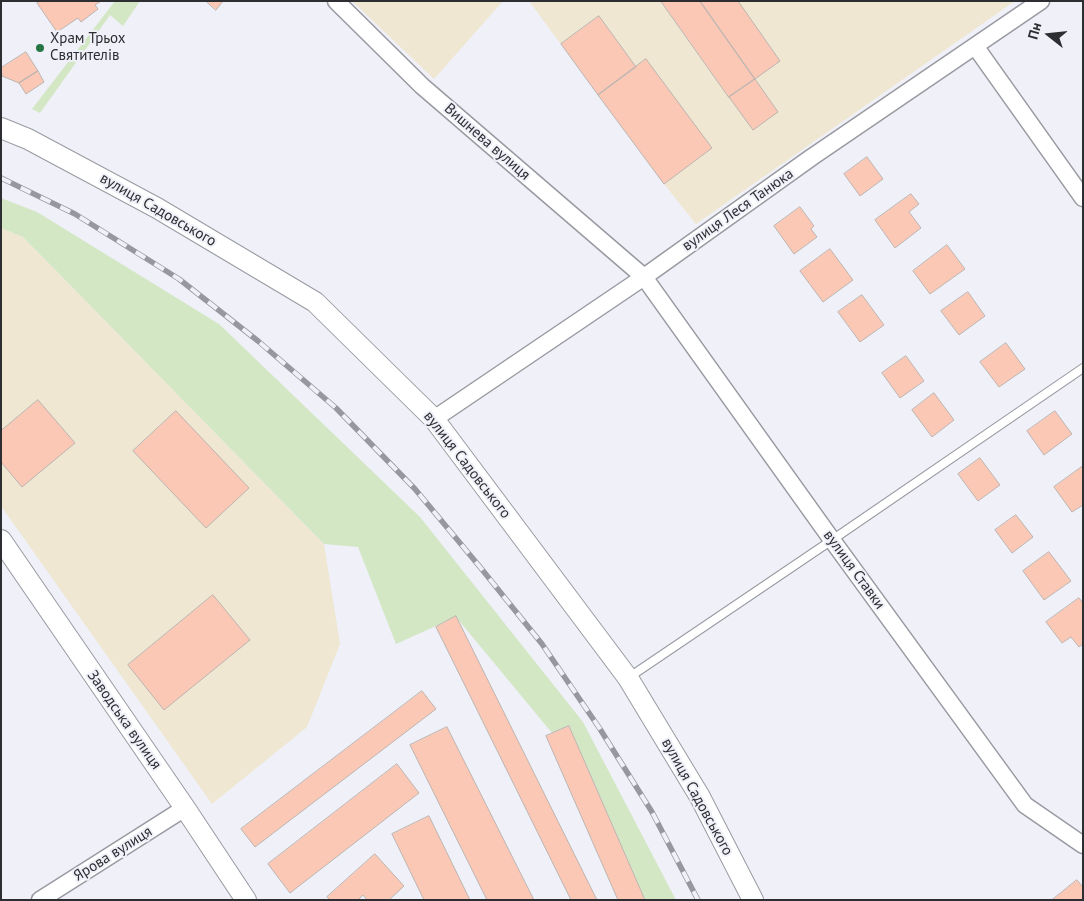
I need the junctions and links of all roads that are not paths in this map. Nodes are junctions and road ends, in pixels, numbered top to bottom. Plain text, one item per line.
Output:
1 (336, 1) edge
2 (1041, 1) edge
3 (975, 46) junction
4 (1, 128) edge
5 (1083, 198) edge
6 (644, 277) junction
7 (1083, 368) edge
8 (434, 419) junction
9 (1, 540) edge
10 (832, 540) junction
11 (628, 678) junction
12 (185, 808) junction
13 (1083, 845) edge
14 (40, 900) edge
15 (246, 900) edge
16 (753, 900) edge

1 - 6 street, Вишнева вулиця
2 - 3 street, вулиця Леся Танюка
3 - 5 street
3 - 6 street, вулиця Леся Танюка
4 - 8 street, вулиця Садовського
6 - 8 street, вулиця Леся Танюка
6 - 10 street, вулиця Ставки
7 - 10 lane
8 - 11 street, вулиця Садовського
9 - 12 street, Заводська вулиця
10 - 11 lane
10 - 13 street, вулиця Ставки
11 - 16 street, вулиця Садовського
12 - 14 street, Ярова вулиця
12 - 15 street, Заводська вулиця

